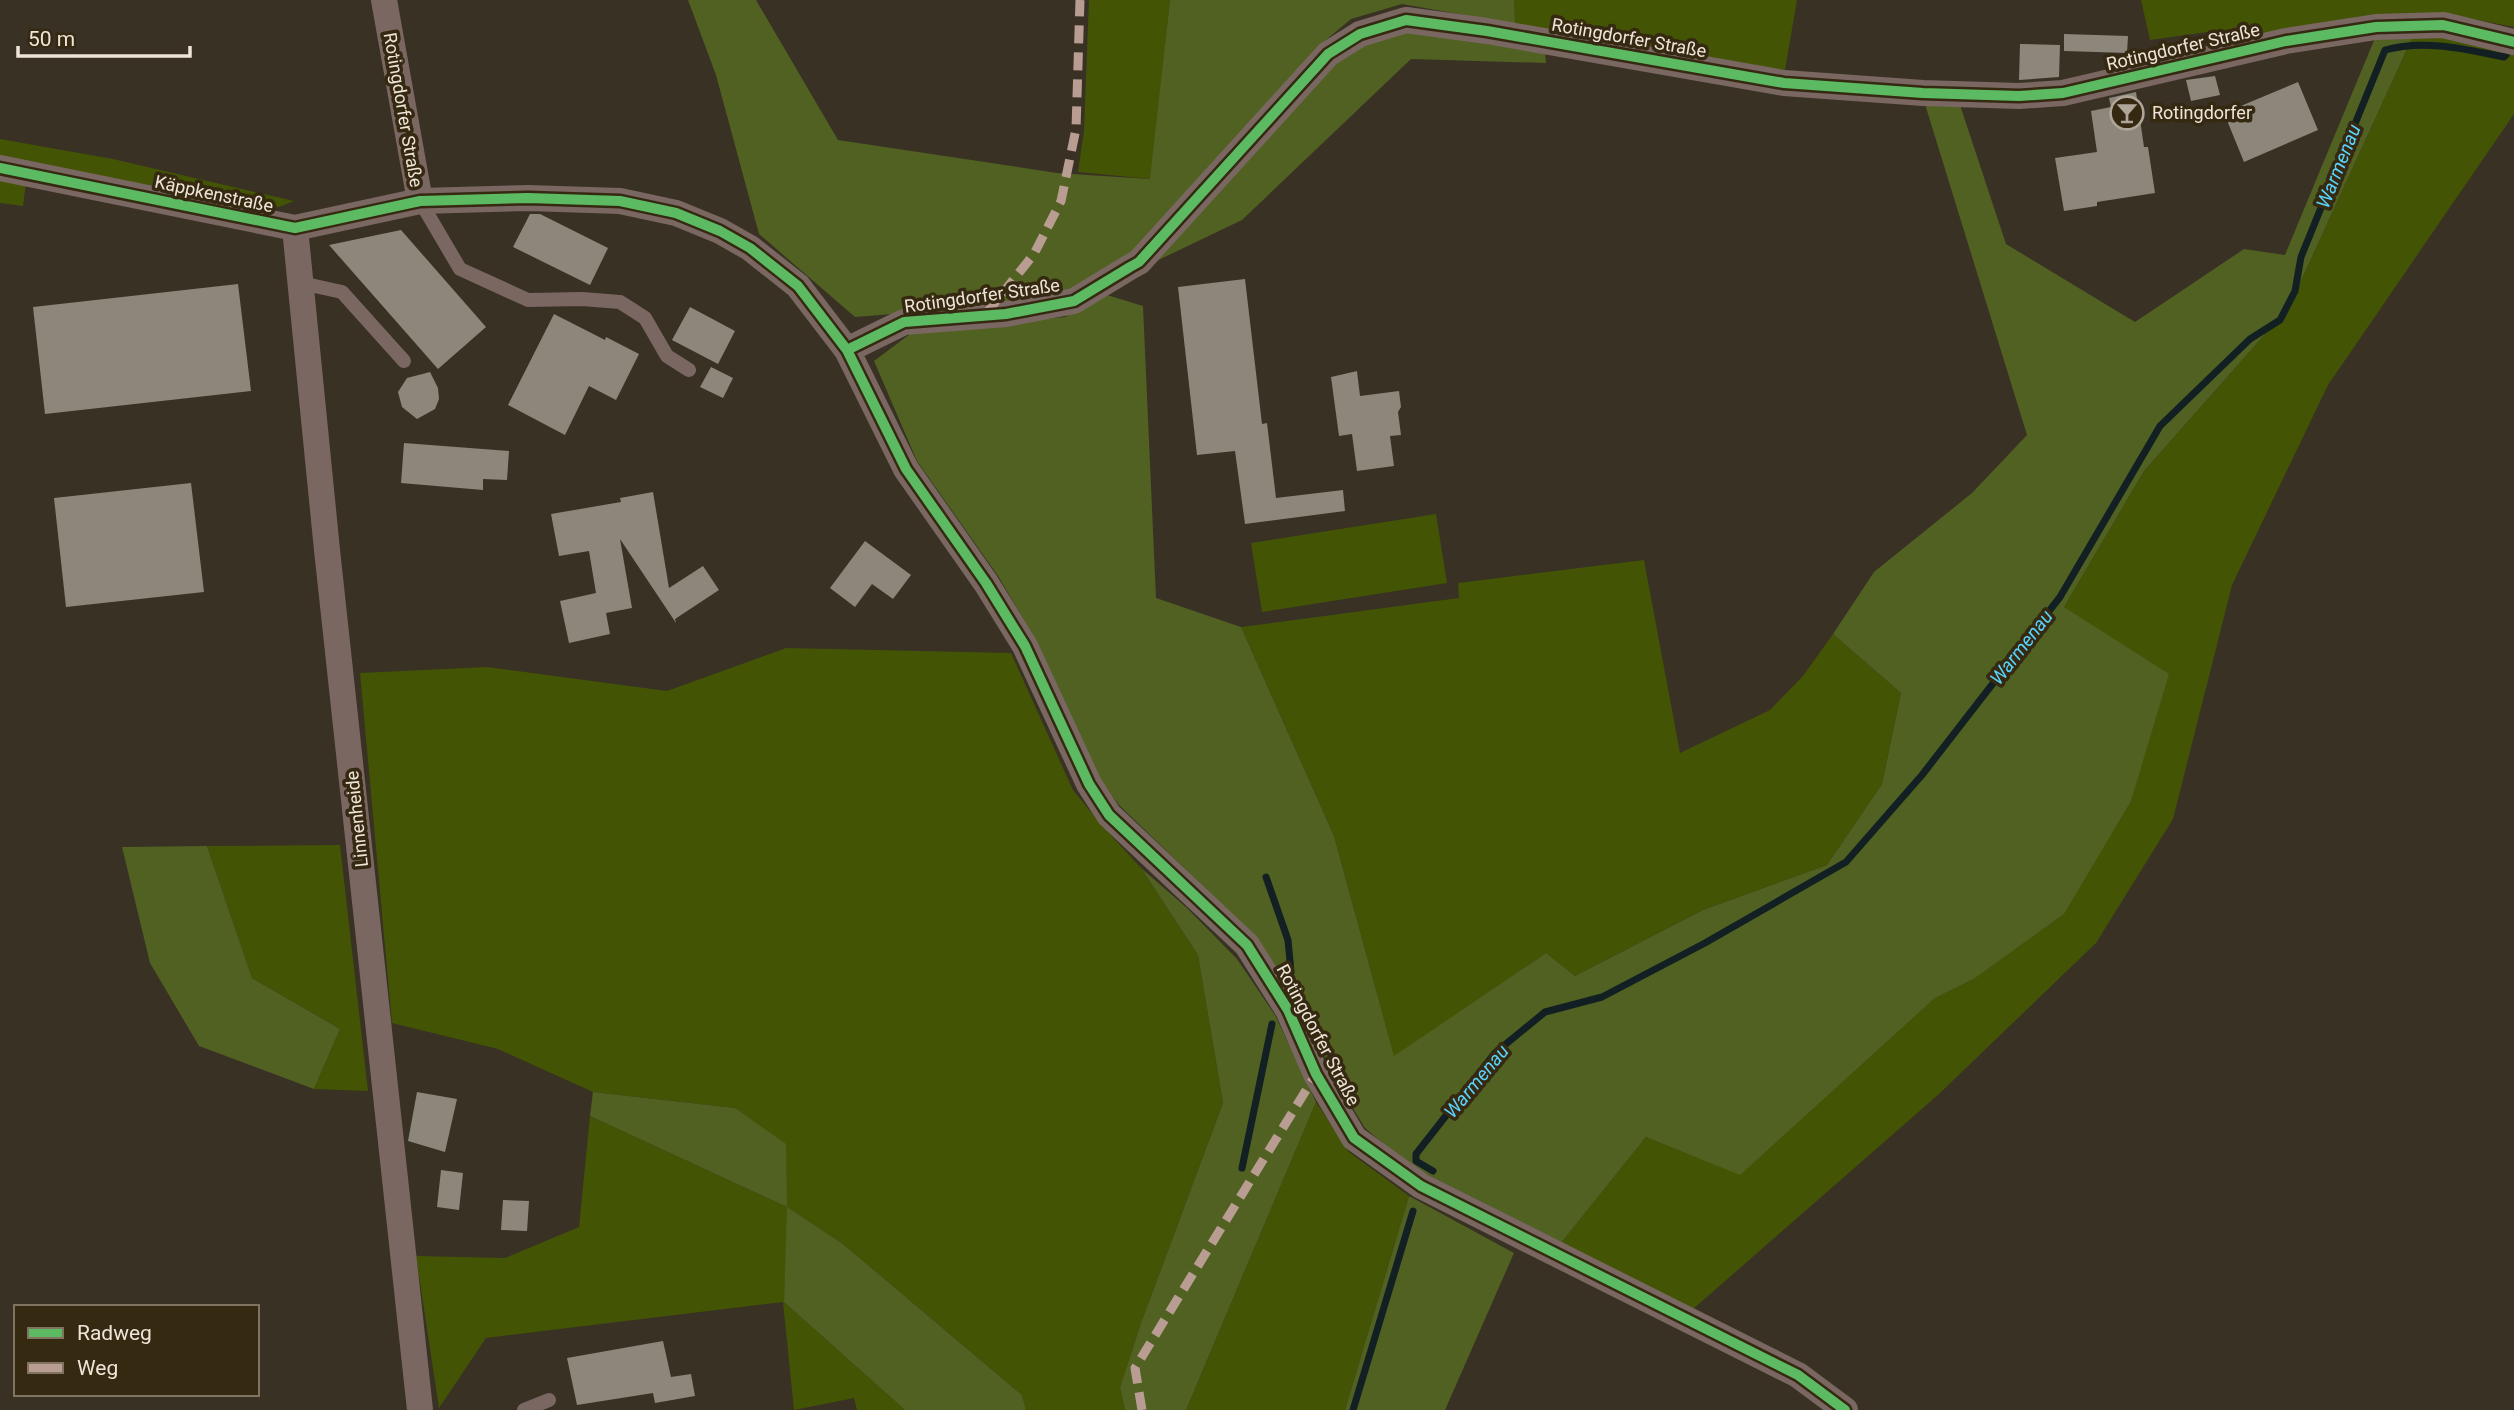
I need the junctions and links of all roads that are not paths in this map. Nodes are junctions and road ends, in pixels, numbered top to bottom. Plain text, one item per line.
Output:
1 (384, 0) edge
2 (2514, 42) edge
3 (0, 168) edge
4 (420, 201) junction
5 (295, 229) junction
6 (301, 283) junction
7 (847, 349) junction
8 (404, 361) dead end
9 (689, 370) dead end
10 (549, 1400) dead end
11 (420, 1410) edge
12 (524, 1410) edge
13 (1845, 1410) edge

1 - 4 street, Rotingdorfer Straße
2 - 7 street, Rotingdorfer Straße
3 - 5 street, Käppkenstraße
4 - 5 street, Käppkenstraße
4 - 7 street, Rotingdorfer Straße
4 - 9 lane
5 - 6 street, Linnenheide
6 - 8 lane
6 - 11 street, Linnenheide
7 - 13 street, Rotingdorfer Straße
10 - 12 lane

